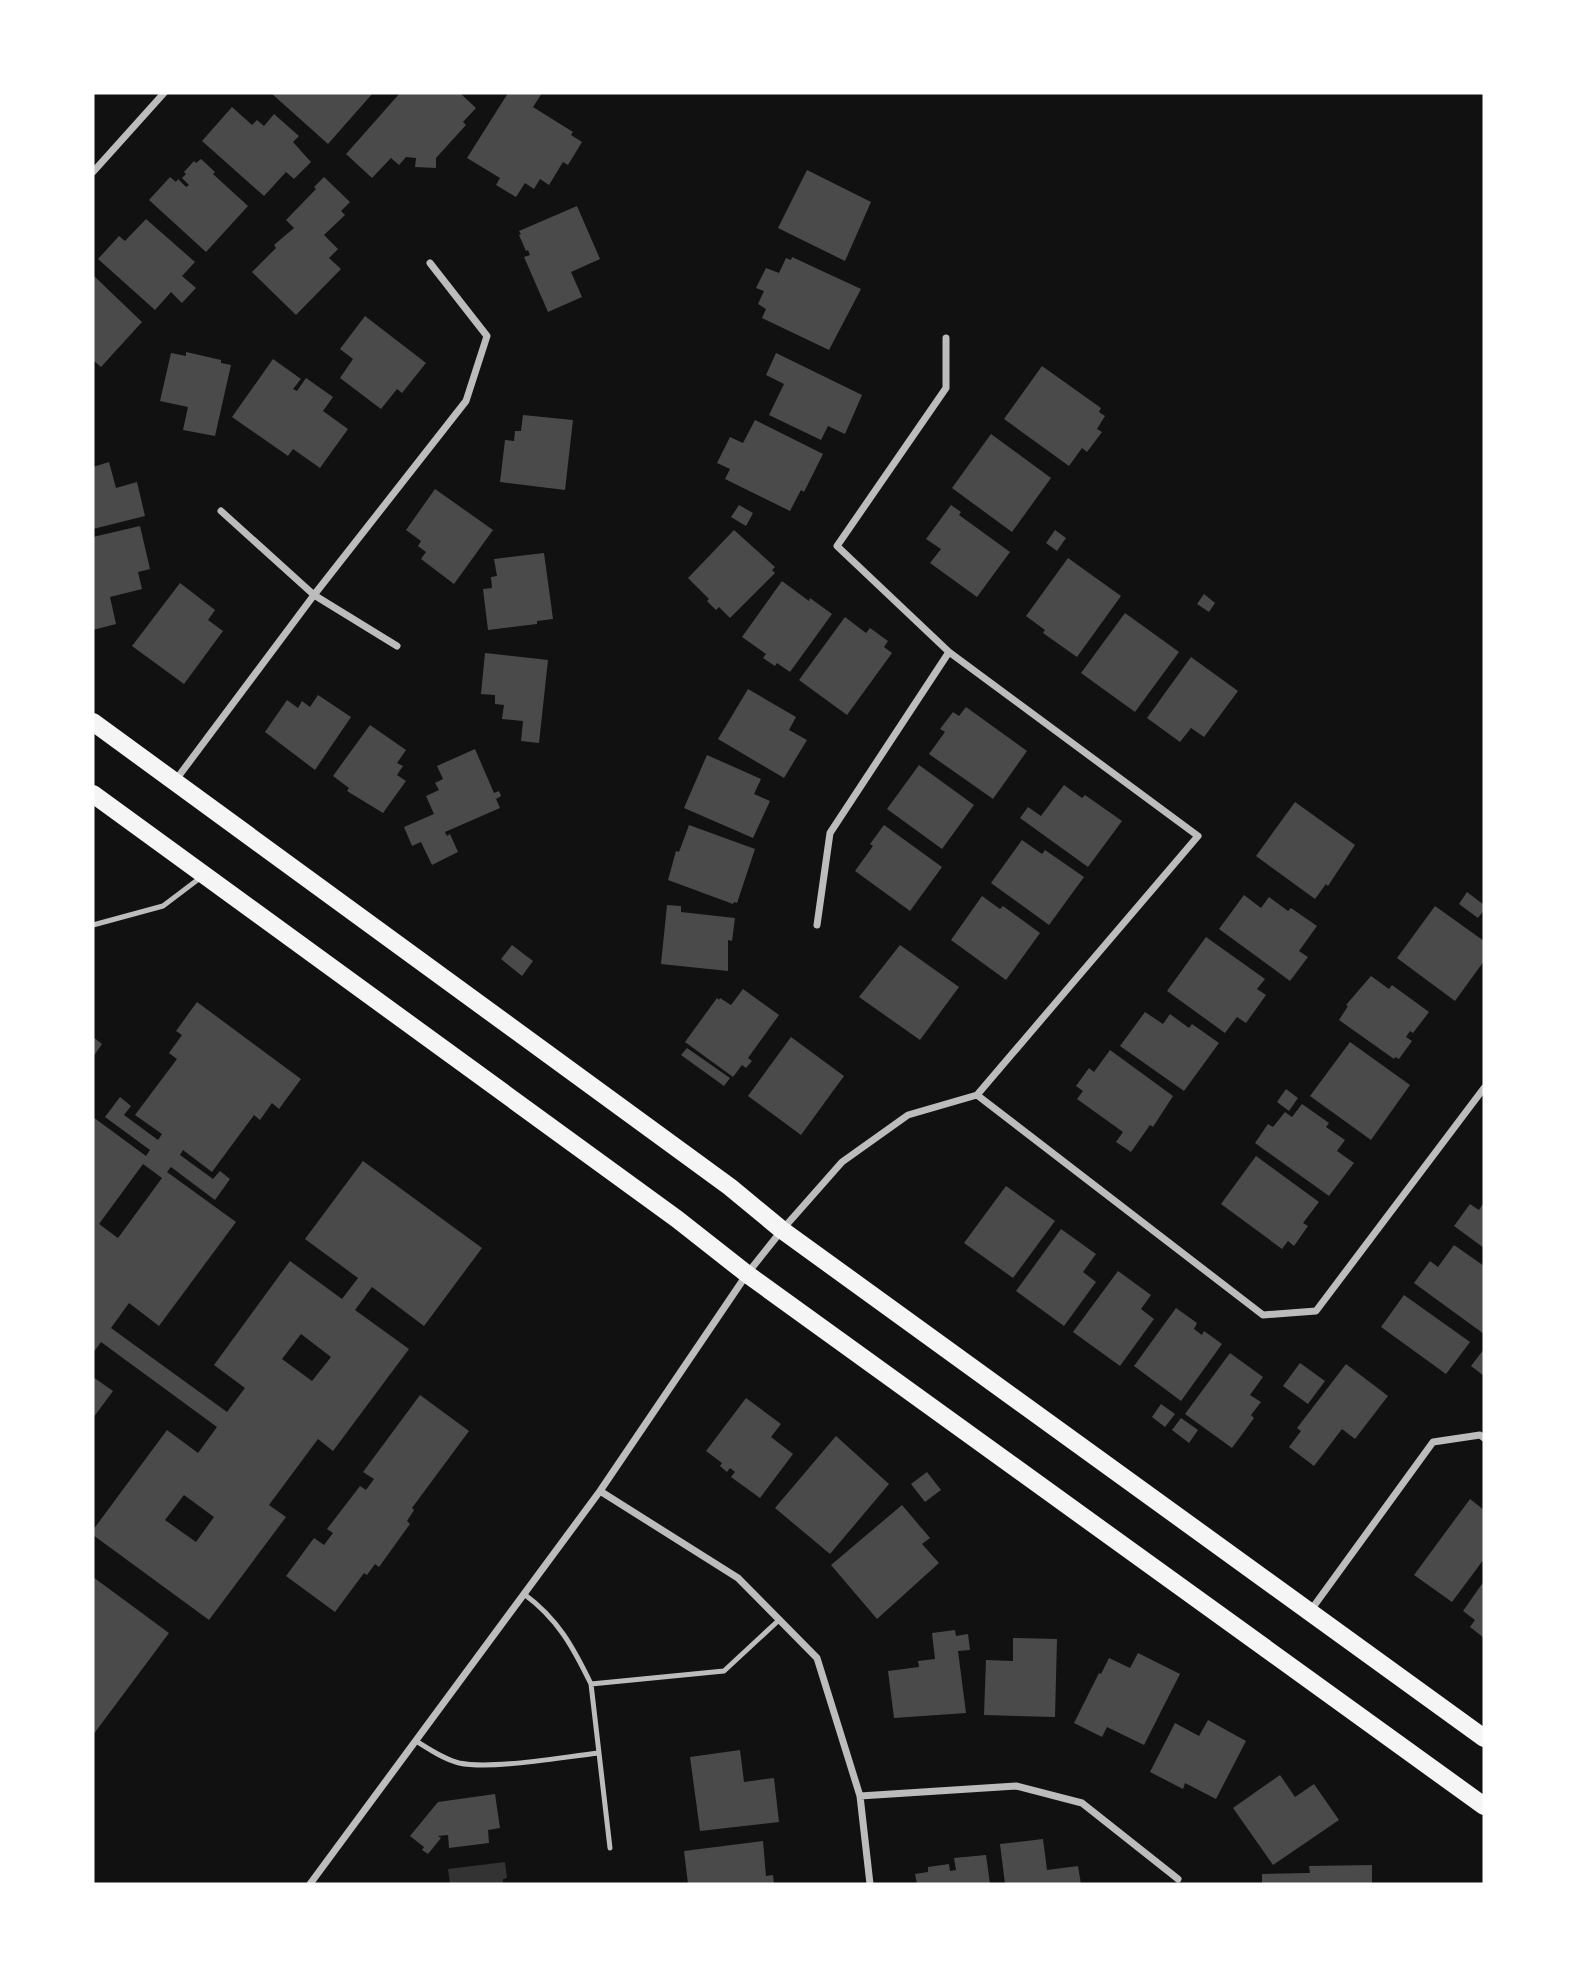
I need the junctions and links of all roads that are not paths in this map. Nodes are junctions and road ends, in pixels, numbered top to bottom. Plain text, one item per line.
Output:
1 (164, 93) edge
2 (93, 172) edge
3 (430, 263) dead end
4 (946, 338) dead end
5 (221, 512) dead end
6 (314, 595) junction
7 (397, 646) dead end
8 (948, 653) junction
9 (93, 722) edge
10 (174, 781) junction
11 (93, 794) edge
12 (204, 874) junction
13 (93, 925) edge
14 (817, 925) dead end
15 (1484, 1088) edge
16 (977, 1095) junction
17 (782, 1230) junction
18 (747, 1274) junction
19 (1484, 1438) edge
20 (600, 1490) junction
21 (524, 1594) junction
22 (1310, 1611) junction
23 (779, 1620) junction
24 (591, 1684) junction
25 (1484, 1738) edge
26 (416, 1741) junction
27 (598, 1753) junction
28 (860, 1796) junction
29 (1484, 1806) edge
30 (610, 1848) dead end
31 (1178, 1879) dead end
32 (310, 1884) edge
33 (870, 1884) edge

1 - 2 street
3 - 6 street
4 - 8 street
5 - 6 street
6 - 7 street
6 - 10 street
8 - 14 street
8 - 16 street
9 - 10 main road
10 - 17 main road
11 - 12 main road
12 - 13 lane
12 - 18 main road
15 - 16 street
16 - 17 street
17 - 18 street
17 - 22 main road
18 - 20 street
18 - 29 main road
19 - 22 street
20 - 21 street
20 - 23 street
21 - 24 lane
21 - 26 street
22 - 25 main road
23 - 24 lane
23 - 28 street
24 - 27 lane
26 - 27 lane
26 - 32 street
27 - 30 lane
28 - 31 street
28 - 33 street

